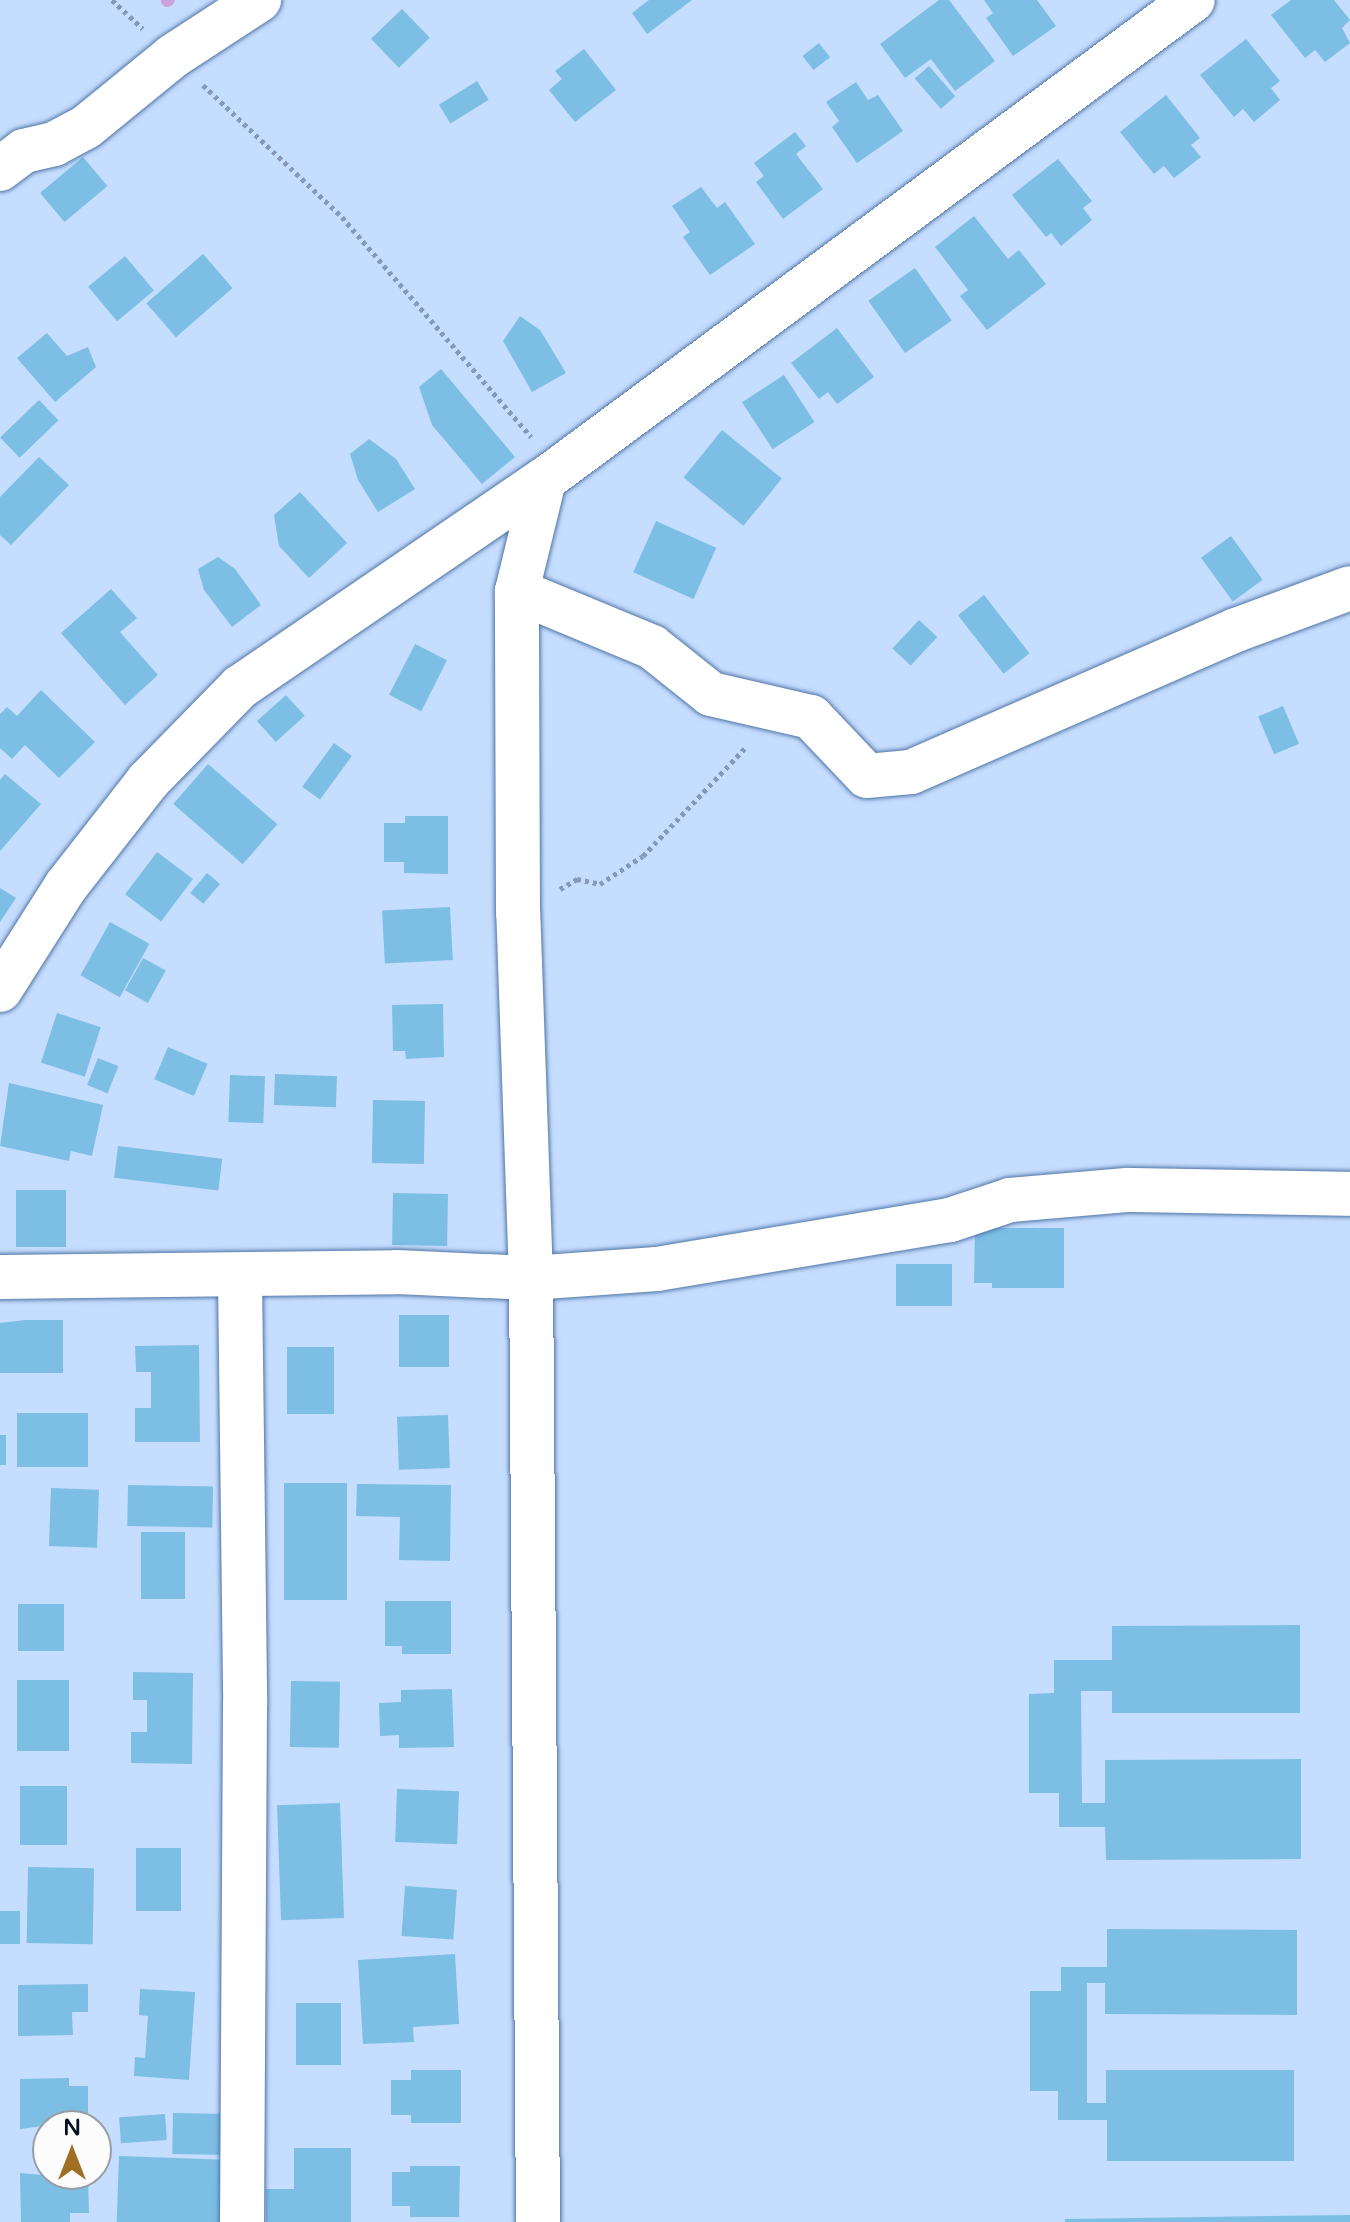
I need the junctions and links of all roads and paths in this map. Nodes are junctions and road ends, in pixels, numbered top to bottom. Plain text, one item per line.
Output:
1 (259, 0) edge
2 (1193, 0) edge
3 (173, 56) junction
4 (0, 169) edge
5 (544, 480) junction
6 (1350, 588) edge
7 (517, 591) junction
8 (811, 717) junction
9 (518, 913) junction
10 (0, 990) edge
11 (1350, 1194) edge
12 (0, 1277) edge
13 (240, 1277) junction
14 (531, 1278) junction
15 (242, 2222) edge
16 (538, 2222) edge

1 - 3 street
2 - 5 street
3 - 4 street
3 - 5 path
5 - 7 street
5 - 10 street
6 - 8 street
7 - 8 street
7 - 9 street
8 - 9 path
9 - 14 street
11 - 14 street
12 - 13 street
13 - 14 street
13 - 15 street
14 - 16 street

